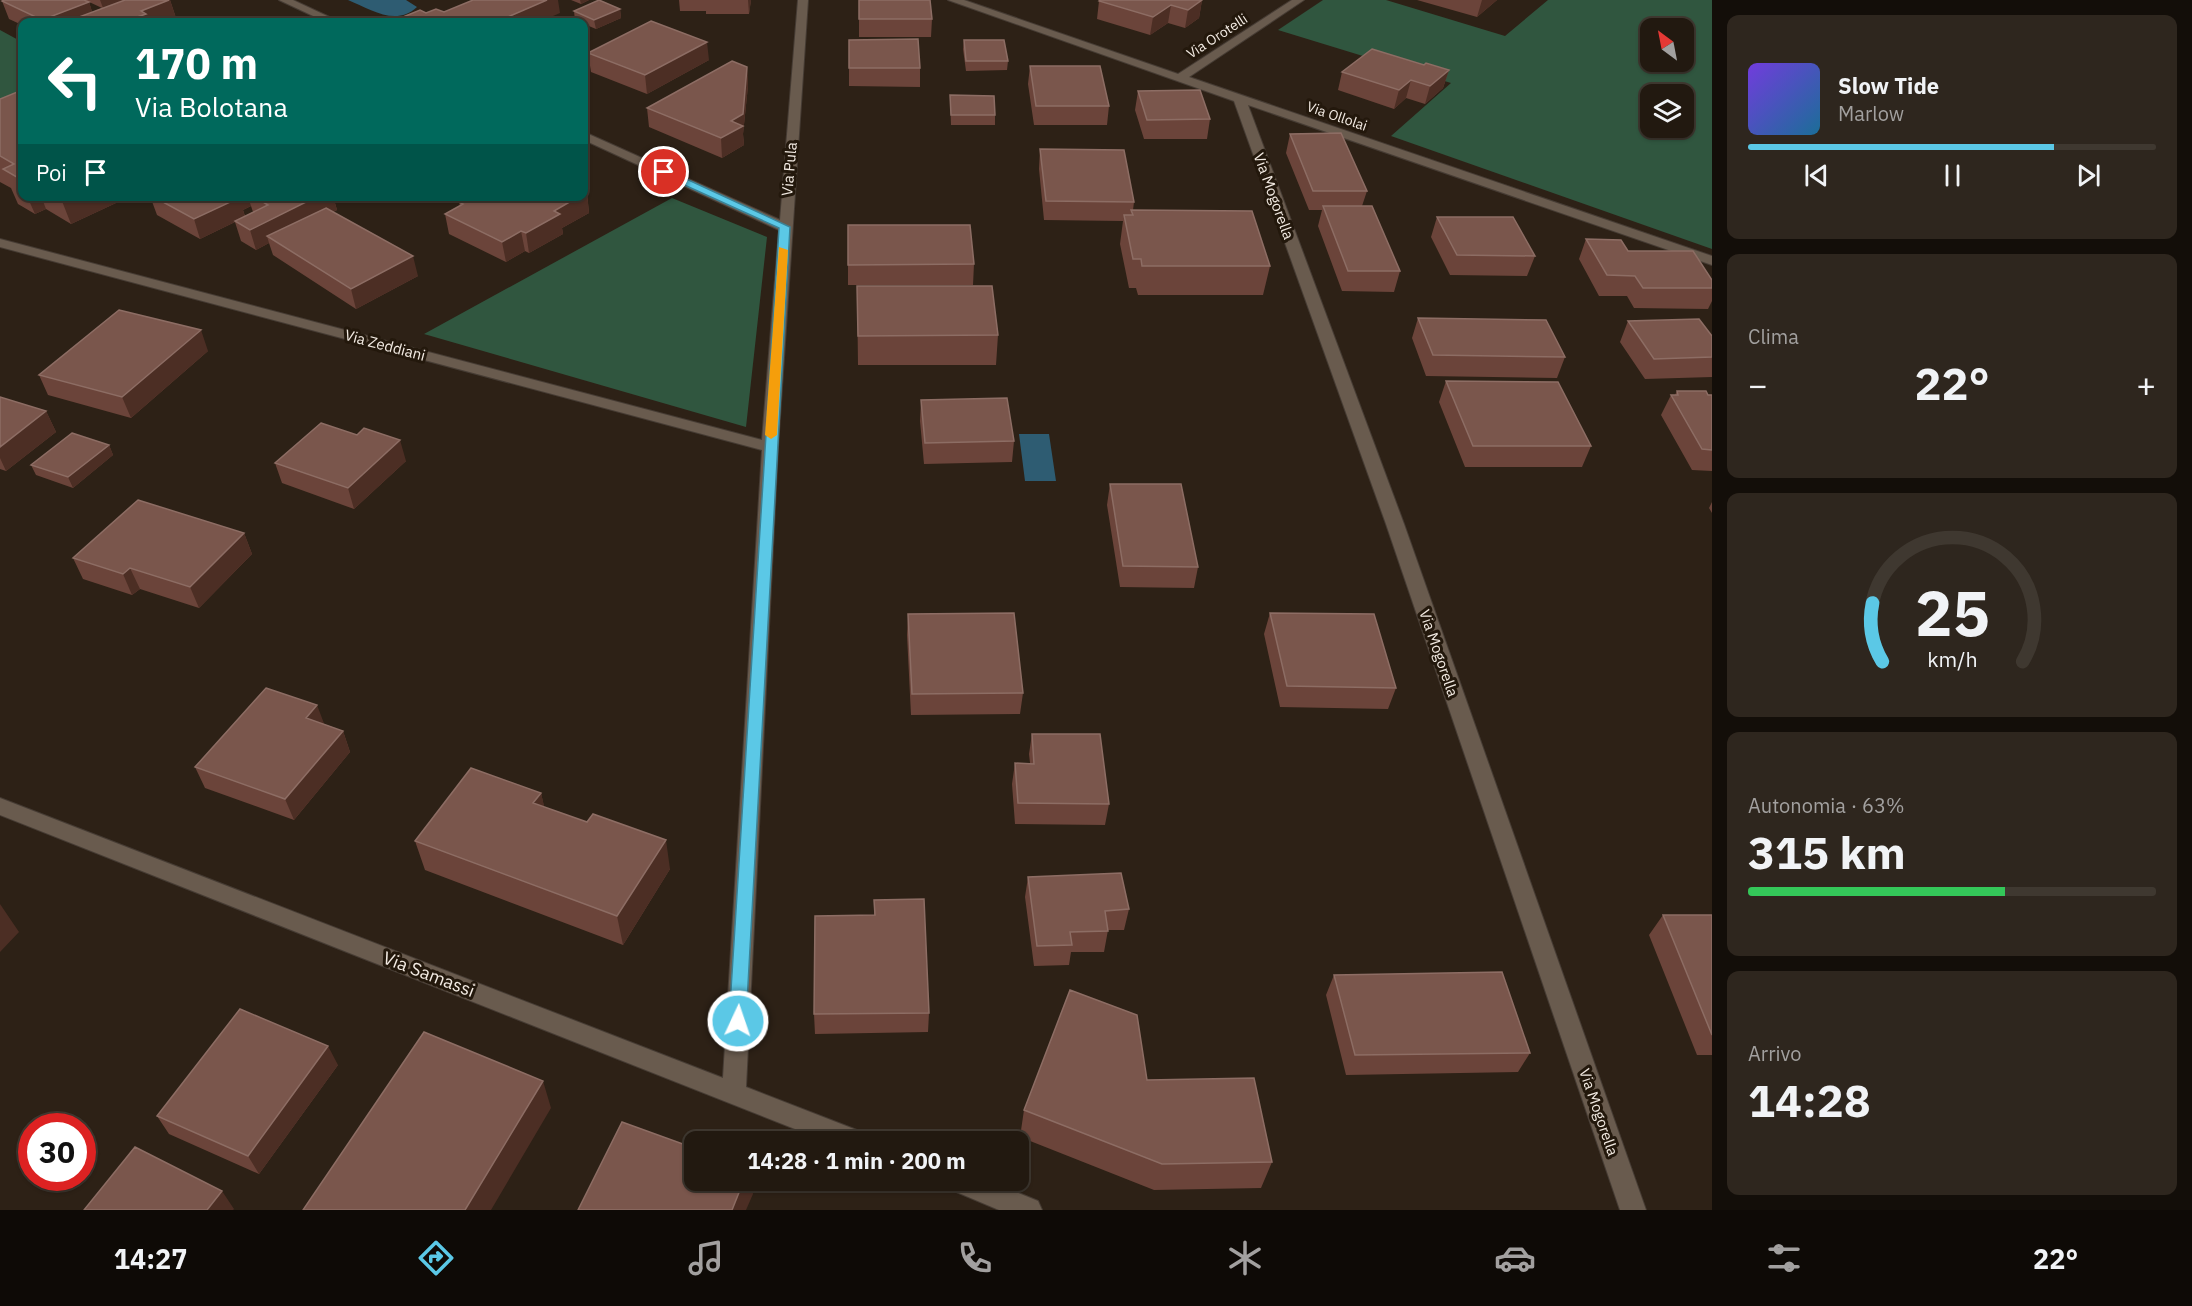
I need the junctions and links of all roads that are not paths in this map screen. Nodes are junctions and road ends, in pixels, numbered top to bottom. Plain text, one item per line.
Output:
1 (284, 0) edge
2 (803, 0) edge
3 (953, 0) edge
4 (1299, 0) edge
5 (325, 18) edge
6 (625, 42) edge
7 (588, 60) edge
8 (1181, 77) junction
9 (1239, 98) junction
10 (588, 138) edge
11 (784, 227) junction
12 (0, 243) edge
13 (1712, 261) edge
14 (770, 447) junction
15 (0, 806) edge
16 (734, 1093) junction
17 (830, 1131) edge
18 (983, 1191) edge
19 (1029, 1210) edge
20 (1633, 1210) edge

1 - 5 street
2 - 11 street, Via Pula
3 - 8 street, Via Ollolai
4 - 8 street, Via Orotelli
6 - 7 street
8 - 9 street, Via Ollolai
9 - 13 street, Via Ollolai
9 - 20 street, Via Mogorella
10 - 11 street
11 - 14 street, Via Pula
12 - 14 street, Via Zeddiani
14 - 16 street, Via Pula
15 - 16 street, Via Samassi
16 - 17 street, Via Samassi
18 - 19 street

